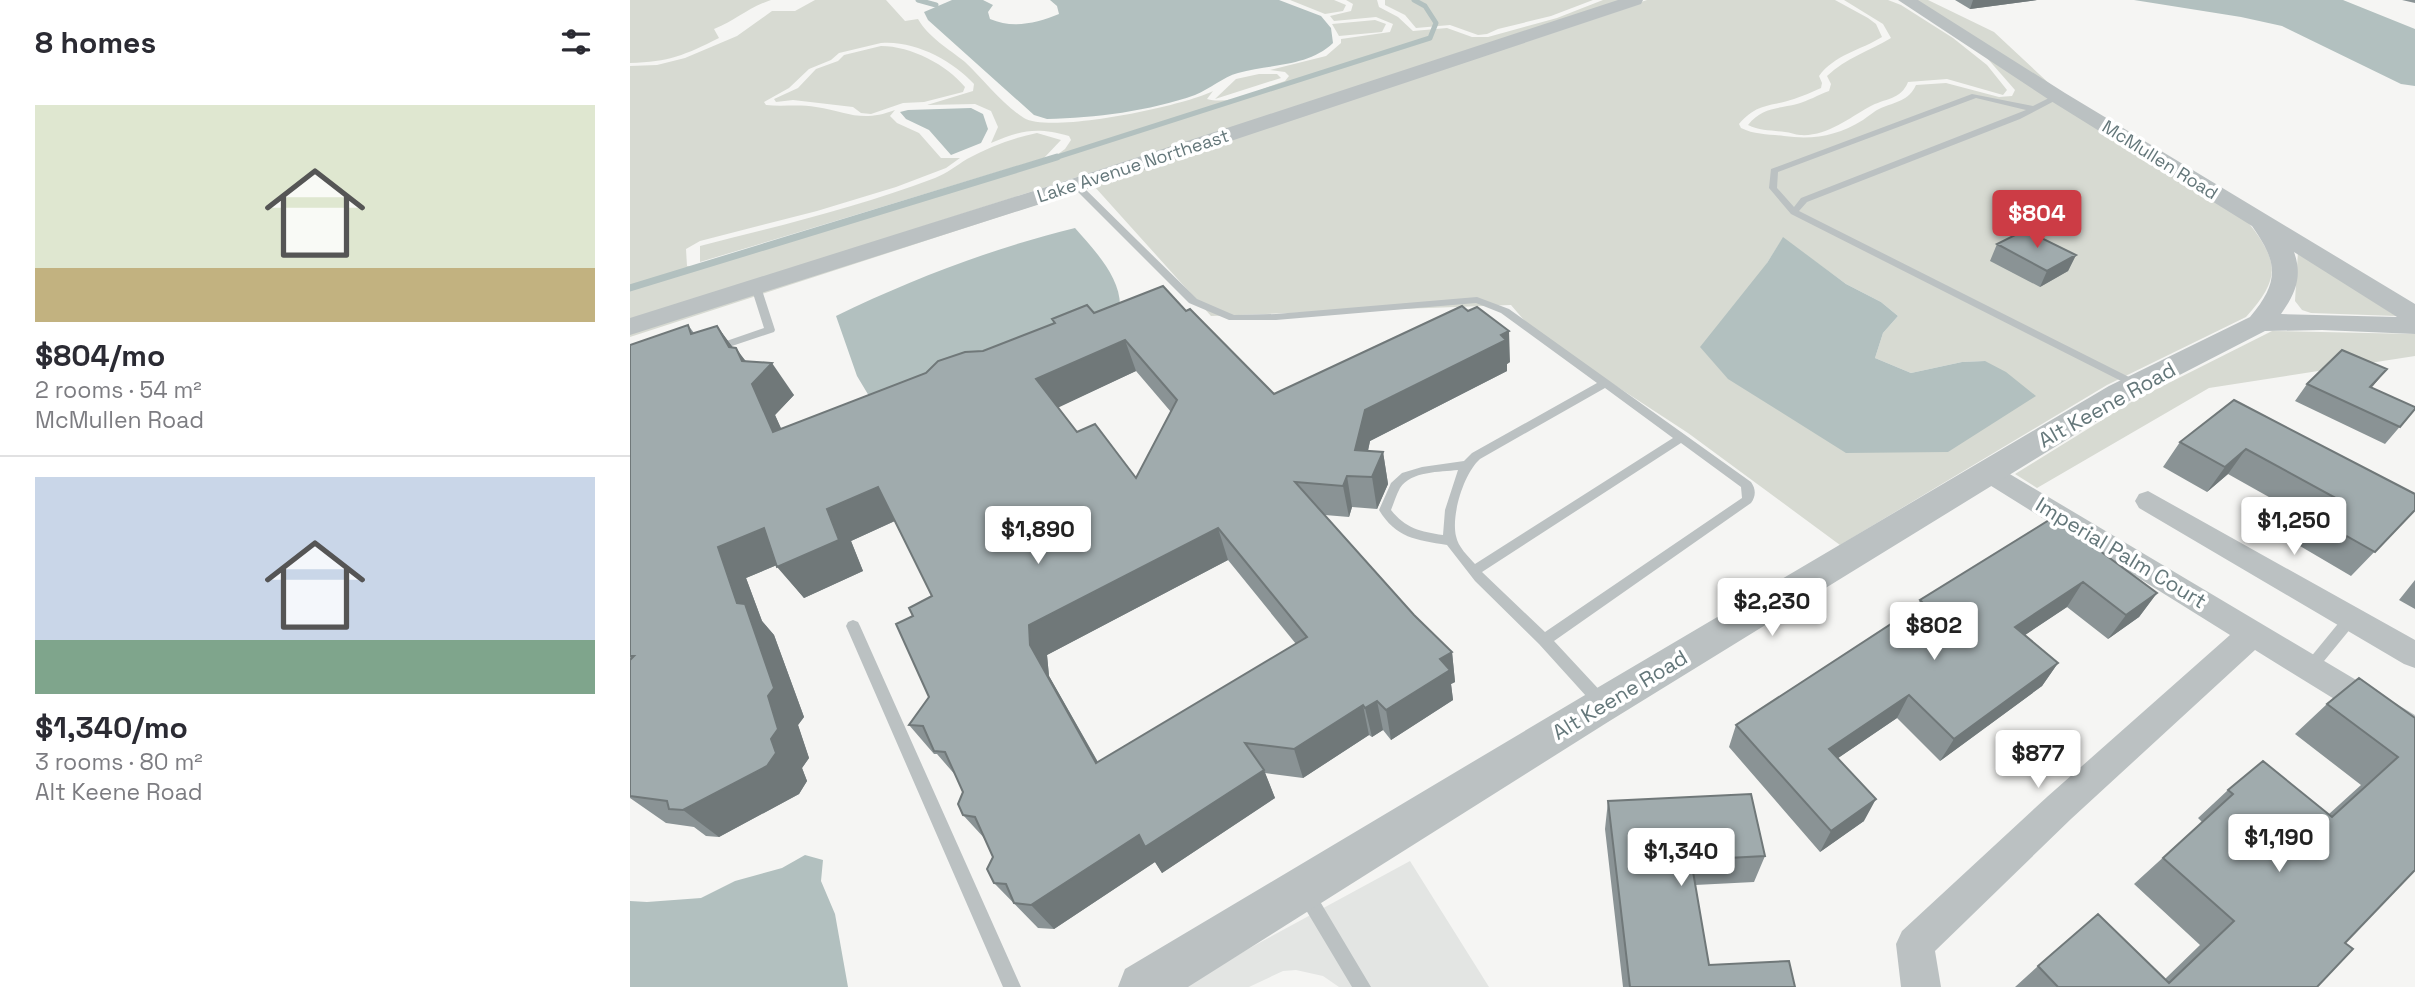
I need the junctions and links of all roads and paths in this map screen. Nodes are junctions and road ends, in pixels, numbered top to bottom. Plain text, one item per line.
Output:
1 (1634, 0) edge
2 (1906, 0) edge
3 (2058, 97) junction
4 (2034, 109) junction
5 (1076, 185) junction
6 (1794, 212) junction
7 (2259, 221) junction
8 (756, 287) junction
9 (2415, 316) edge
10 (2260, 323) junction
11 (2415, 326) edge
12 (630, 327) edge
13 (706, 352) edge
14 (1605, 383) junction
15 (2137, 384) junction
16 (1681, 438) junction
17 (1465, 464) junction
18 (1989, 473) junction
19 (2147, 501) dead end
20 (1451, 541) junction
21 (1475, 570) junction
22 (2351, 618) junction
23 (853, 626) dead end
24 (2253, 633) junction
25 (1544, 640) junction
26 (2415, 655) edge
27 (2310, 668) junction
28 (1604, 705) junction
29 (2415, 732) edge
30 (1304, 890) junction
31 (1012, 987) edge
32 (1143, 987) edge
33 (1362, 987) edge
34 (1921, 987) edge

1 - 5 street, Lake Avenue Northeast
2 - 3 street, McMullen Road
3 - 4 lane
3 - 7 street, McMullen Road
4 - 6 lane
4 - 6 lane
5 - 8 street, Lake Avenue Northeast
5 - 14 lane
6 - 15 lane
7 - 9 street, McMullen Road
7 - 10 street
8 - 12 street, Lake Avenue Northeast
8 - 13 lane
10 - 11 street, Alt Keene Road
10 - 15 street, Alt Keene Road
14 - 16 lane
14 - 17 lane
15 - 18 street, Alt Keene Road
16 - 21 lane
16 - 25 lane
17 - 20 lane
17 - 20 lane
18 - 24 street, Imperial Palm Court
18 - 28 street, Alt Keene Road
19 - 22 street
20 - 21 lane
21 - 25 lane
22 - 26 street
22 - 27 lane
23 - 31 lane
24 - 27 street, Imperial Palm Court
24 - 34 street
25 - 28 lane
27 - 29 street, Imperial Palm Court
28 - 30 street, Alt Keene Road
30 - 32 street, Alt Keene Road
30 - 33 lane

